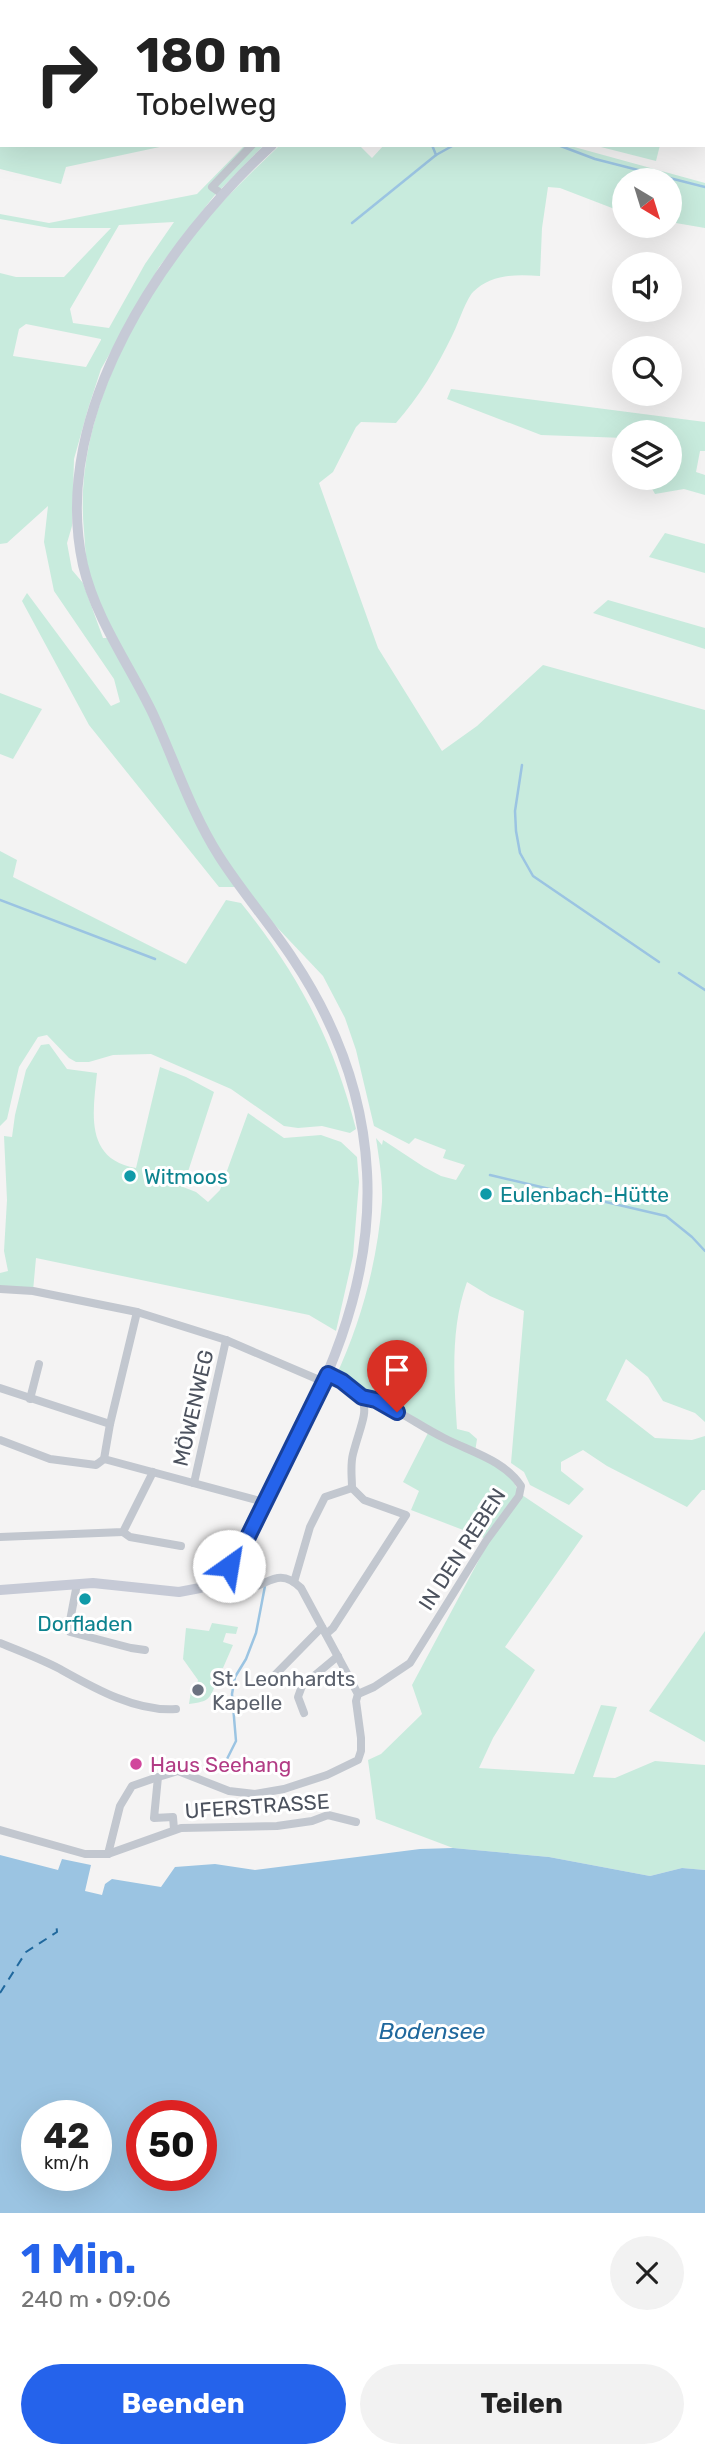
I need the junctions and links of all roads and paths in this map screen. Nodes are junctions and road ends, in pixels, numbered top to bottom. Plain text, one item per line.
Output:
1 (250, 147) edge
2 (270, 147) edge
3 (222, 194) junction
4 (0, 1289) edge
5 (137, 1312) junction
6 (226, 1340) junction
7 (39, 1364) dead end
8 (326, 1378) junction
9 (0, 1388) edge
10 (362, 1397) junction
11 (30, 1399) junction
12 (110, 1424) junction
13 (0, 1440) edge
14 (104, 1459) junction
15 (153, 1472) junction
16 (194, 1483) junction
17 (352, 1488) junction
18 (264, 1502) junction
19 (123, 1532) junction
20 (0, 1537) edge
21 (181, 1546) dead end
22 (219, 1577) junction
23 (294, 1582) junction
24 (77, 1584) junction
25 (0, 1590) edge
26 (324, 1630) junction
27 (0, 1643) edge
28 (145, 1650) dead end
29 (338, 1656) junction
30 (269, 1681) dead end
31 (358, 1695) junction
32 (176, 1709) dead end
33 (304, 1713) dead end
34 (158, 1777) junction
35 (356, 1822) dead end
36 (174, 1829) junction
37 (0, 1830) edge
38 (108, 1854) junction

1 - 3 street
2 - 3 main road
3 - 8 main road
4 - 5 street
5 - 6 street
5 - 12 street
6 - 8 street
6 - 16 street, MÖWENWEG
7 - 11 street
8 - 10 street
8 - 18 main road
9 - 11 street
10 - 17 street
10 - 31 street, IN DEN REBEN
11 - 12 street
12 - 14 street
13 - 14 street
14 - 15 street
15 - 16 street
15 - 19 street
16 - 18 street
17 - 23 street
17 - 26 street
18 - 22 main road
19 - 20 street
19 - 21 street
22 - 23 street
22 - 24 main road
23 - 26 street
24 - 25 main road
24 - 28 street
26 - 29 street
26 - 30 street
27 - 32 street
29 - 31 street
29 - 33 street
31 - 34 street
34 - 36 street
34 - 38 street
35 - 36 street, UFERSTRASSE
36 - 38 street, UFERSTRASSE
37 - 38 street, UFERSTRASSE

